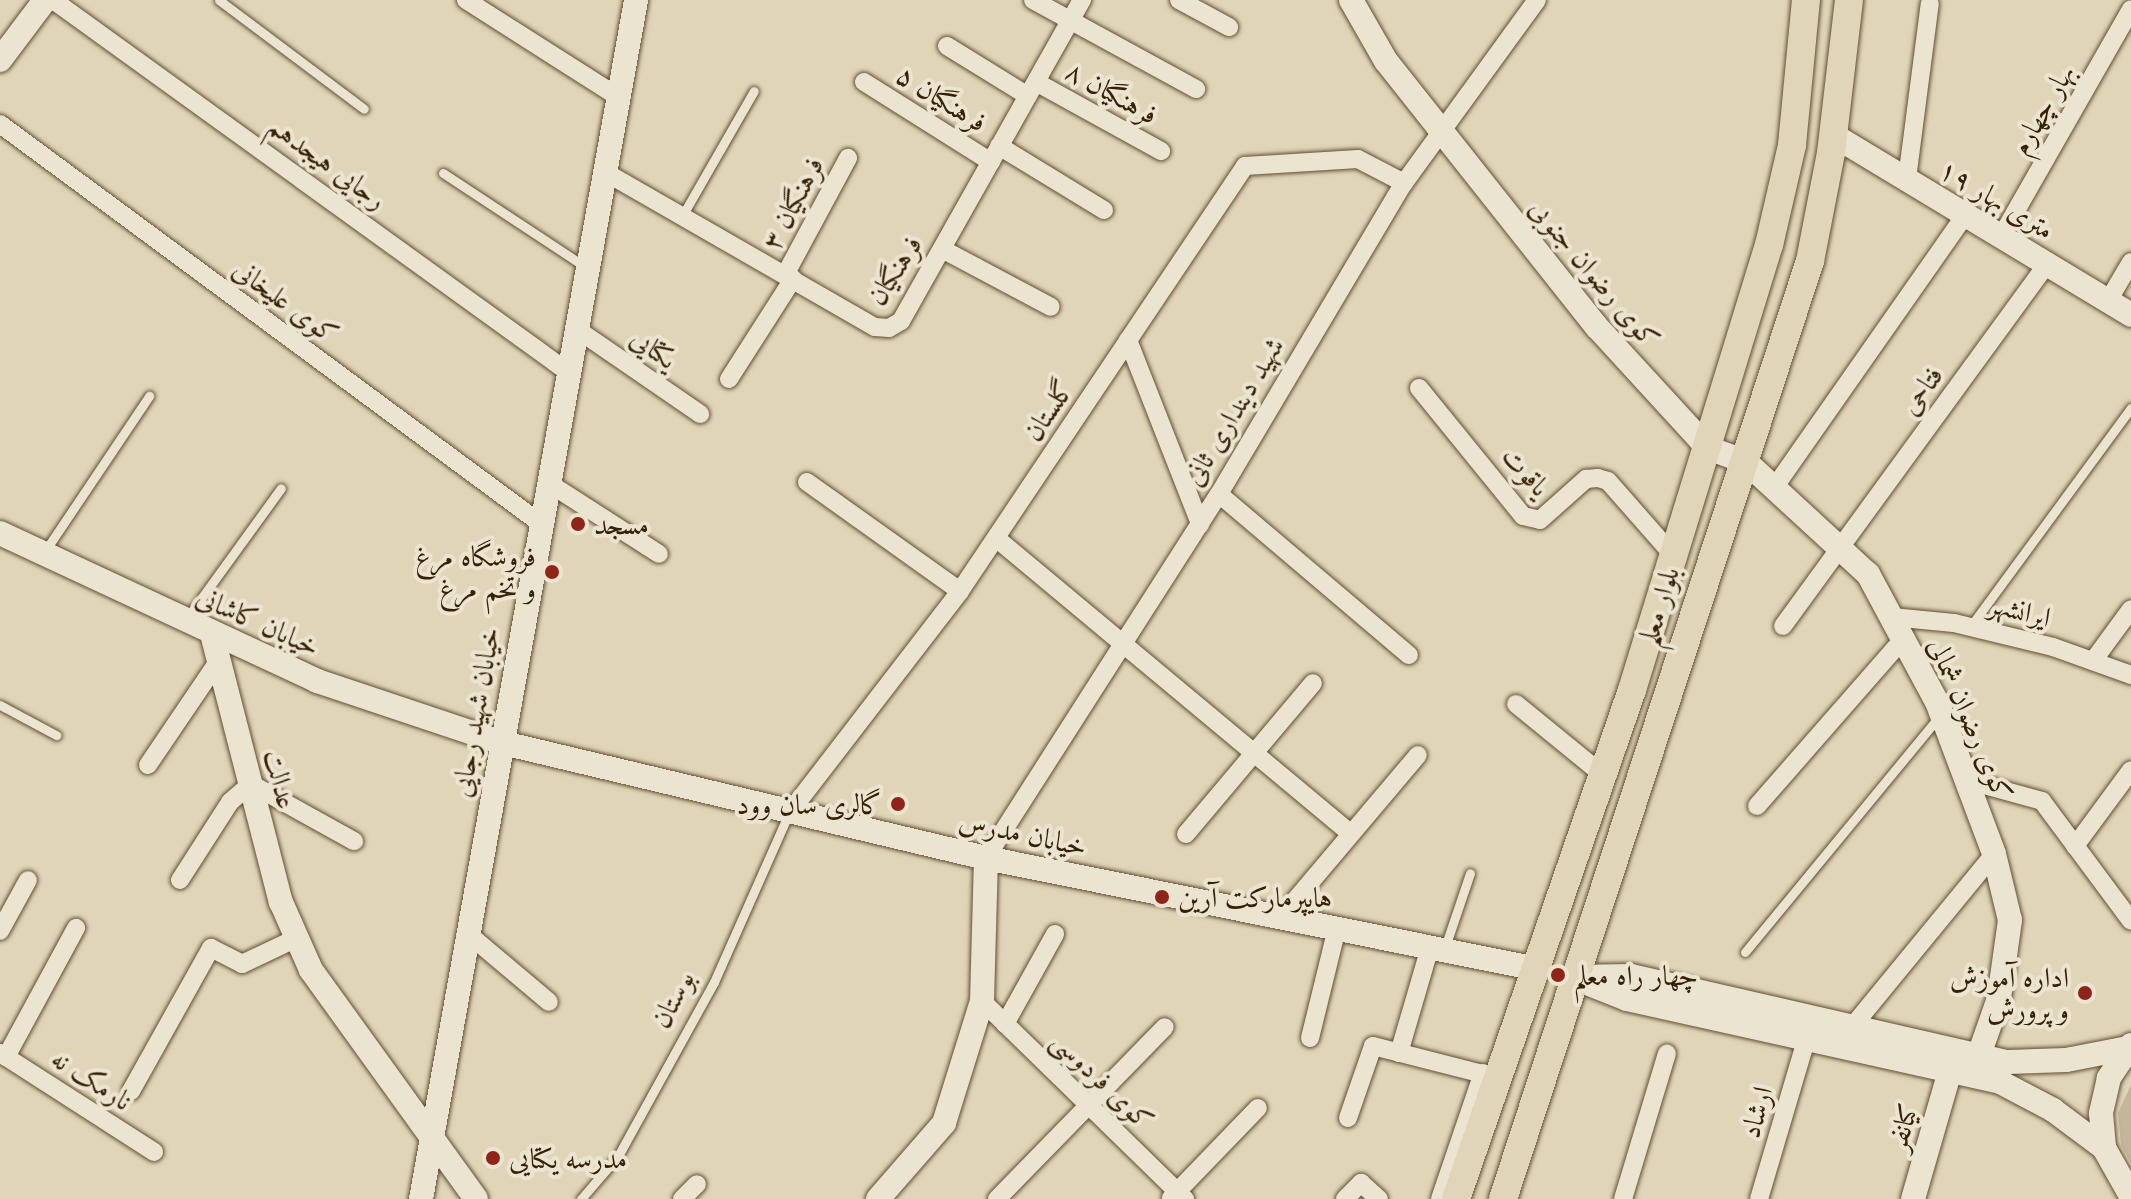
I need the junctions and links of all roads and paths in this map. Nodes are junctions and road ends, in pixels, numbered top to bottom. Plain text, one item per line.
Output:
1 (45, 0) edge
2 (53, 0) edge
3 (219, 0) edge
4 (466, 0) edge
5 (636, 0) edge
6 (1033, 0) edge
7 (1082, 0) edge
8 (1179, 0) edge
9 (1351, 0) edge
10 (1537, 0) edge
11 (1806, 0) edge
12 (1849, 0) edge
13 (2118, 0) edge
14 (1930, 3) dead end
15 (2131, 7) edge
16 (1069, 23) junction
17 (1229, 27) dead end
18 (947, 46) dead end
19 (0, 60) edge
20 (864, 82) dead end
21 (1032, 89) junction
22 (1196, 89) dead end
23 (754, 91) dead end
24 (618, 97) junction
25 (364, 109) dead end
26 (0, 124) edge
27 (1444, 130) junction
28 (1833, 135) junction
29 (1161, 151) dead end
30 (995, 154) junction
31 (848, 158) dead end
32 (605, 172) junction
33 (443, 173) dead end
34 (1907, 179) junction
35 (1404, 183) junction
36 (1104, 210) dead end
37 (1965, 215) junction
38 (682, 216) junction
39 (2001, 237) junction
40 (942, 249) junction
41 (2131, 262) edge
42 (2047, 264) junction
43 (587, 268) junction
44 (789, 277) junction
45 (2108, 301) junction
46 (1051, 307) dead end
47 (2131, 315) edge
48 (575, 328) junction
49 (1128, 340) junction
50 (568, 372) junction
51 (729, 379) dead end
52 (1419, 388) dead end
53 (149, 396) dead end
54 (2131, 408) edge
55 (700, 414) dead end
56 (1708, 448) junction
57 (1746, 462) junction
58 (547, 482) junction
59 (807, 482) dead end
60 (281, 488) dead end
61 (1774, 488) junction
62 (1219, 494) junction
63 (540, 523) junction
64 (1200, 524) junction
65 (0, 533) edge
66 (996, 538) junction
67 (1841, 549) junction
68 (43, 553) junction
69 (659, 554) dead end
70 (1674, 556) junction
71 (960, 591) junction
72 (2131, 609) edge
73 (1892, 617) junction
74 (185, 621) junction
75 (1783, 626) dead end
76 (1970, 627) junction
77 (212, 634) junction
78 (1903, 639) junction
79 (1125, 643) junction
80 (1409, 655) dead end
81 (219, 660) junction
82 (2093, 661) junction
83 (2131, 675) edge
84 (1313, 683) dead end
85 (1516, 704) dead end
86 (0, 705) edge
87 (1941, 714) junction
88 (56, 735) dead end
89 (499, 742) junction
90 (1418, 755) dead end
91 (1255, 757) junction
92 (148, 765) dead end
93 (2131, 770) edge
94 (1603, 775) junction
95 (1966, 780) junction
96 (251, 784) junction
97 (1757, 806) dead end
98 (790, 812) junction
99 (1186, 834) dead end
100 (1351, 834) junction
101 (354, 841) dead end
102 (2075, 846) junction
103 (1994, 854) junction
104 (986, 858) junction
105 (1470, 873) dead end
106 (28, 880) dead end
107 (180, 880) dead end
108 (1281, 917) junction
109 (2131, 921) edge
110 (76, 928) dead end
111 (1337, 928) junction
112 (0, 931) edge
113 (467, 933) junction
114 (1055, 934) dead end
115 (297, 938) junction
116 (1437, 949) junction
117 (1745, 952) dead end
118 (1537, 969) junction
119 (1572, 977) junction
120 (982, 1001) junction
121 (549, 1002) dead end
122 (1005, 1024) junction
123 (1165, 1027) dead end
124 (1852, 1027) junction
125 (1310, 1038) dead end
126 (1806, 1040) junction
127 (2129, 1046) edge
128 (1399, 1053) junction
129 (1667, 1053) dead end
130 (3, 1055) edge
131 (1979, 1055) junction
132 (1950, 1071) junction
133 (1491, 1076) junction
134 (131, 1091) dead end
135 (1088, 1104) junction
136 (1258, 1108) dead end
137 (1348, 1118) dead end
138 (432, 1142) junction
139 (2104, 1148) junction
140 (154, 1152) dead end
141 (697, 1184) dead end
142 (1177, 1196) edge
143 (2124, 1196) edge
144 (421, 1199) edge
145 (476, 1199) edge
146 (581, 1199) edge
147 (682, 1199) edge
148 (878, 1199) edge
149 (997, 1199) edge
150 (1345, 1199) edge
151 (1379, 1199) edge
152 (1440, 1199) edge
153 (1456, 1199) edge
154 (1503, 1199) edge
155 (1623, 1199) edge
156 (1759, 1199) edge
157 (1913, 1199) edge

1 - 19 street
2 - 50 street, رجایی هیجدهم
3 - 25 lane
4 - 24 street
5 - 24 street, خیابان شهید رجایی
6 - 16 street
7 - 16 street, فرهنگیان
8 - 17 street
9 - 27 street
10 - 27 street, شهید دینداری ثانی
11 - 56 main road, بلوار معلم
12 - 28 main road, بلوار معلم
13 - 15 street
14 - 34 street
15 - 39 street, بهار چهارم
16 - 21 street, فرهنگیان
16 - 22 street
18 - 21 street, فرهنگیان ۸
20 - 30 street, فرهنگیان ۵
21 - 29 street, فرهنگیان ۸
21 - 30 street, فرهنگیان
23 - 38 lane
24 - 32 street, خیابان شهید رجایی
26 - 63 street, کوی علیخانی
27 - 35 street, شهید دینداری ثانی
27 - 56 street, کوی رضوان جنوبی
28 - 34 street, ۱۹ متری بهار
28 - 57 main road, بلوار معلم
30 - 36 street, فرهنگیان ۵
30 - 40 street, فرهنگیان
31 - 44 street, فرهنگیان ۳
32 - 38 street, فرهنگیان
32 - 43 street, خیابان شهید رجایی
33 - 43 lane
34 - 37 street, ۱۹ متری بهار
35 - 49 street, گلستان
35 - 62 street, شهید دینداری ثانی
37 - 39 street, ۱۹ متری بهار
37 - 61 street
38 - 44 street, فرهنگیان
39 - 42 street, ۱۹ متری بهار
40 - 44 street, فرهنگیان
40 - 46 street
41 - 45 street
42 - 45 street, ۱۹ متری بهار
42 - 67 street, فتاحی
43 - 48 street, خیابان شهید رجایی
44 - 51 street, فرهنگیان ۳
45 - 47 street, ۱۹ متری بهار
48 - 50 street, خیابان شهید رجایی
48 - 55 street, یکتایی
49 - 64 street
49 - 66 street, گلستان
50 - 58 street, خیابان شهید رجایی
52 - 70 street, یاقوت
53 - 68 lane
54 - 76 lane
56 - 57 street
56 - 70 main road, بلوار معلم
57 - 61 street, کوی رضوان شمالی
57 - 119 main road, بلوار معلم
58 - 63 street, خیابان شهید رجایی
58 - 69 street
59 - 71 street
60 - 74 lane
61 - 67 street, کوی رضوان شمالی
62 - 64 street, شهید دینداری ثانی
62 - 80 street
63 - 89 street, خیابان شهید رجایی
64 - 79 street, شهید دینداری ثانی
65 - 68 street, خیابان کاشانی
66 - 71 street, گلستان
66 - 79 street
67 - 73 street, کوی رضوان شمالی
67 - 75 street, فتاحی
68 - 74 street, خیابان کاشانی
70 - 94 main road, بلوار معلم
71 - 98 street, گلستان
72 - 82 street
73 - 76 street, ایرانشهر
73 - 78 street, کوی رضوان شمالی
74 - 77 street, خیابان کاشانی
76 - 82 street, ایرانشهر
77 - 81 street, عدالت
77 - 89 street, خیابان کاشانی
78 - 87 street, کوی رضوان شمالی
78 - 97 street
79 - 91 street
79 - 104 street, شهید دینداری ثانی
81 - 92 street
81 - 96 street, عدالت
82 - 83 street, ایرانشهر
84 - 91 street
85 - 94 street
86 - 88 lane
87 - 95 street, کوی رضوان شمالی
87 - 117 lane
89 - 98 street, خیابان مدرس
89 - 113 street, خیابان شهید رجایی
90 - 100 street
91 - 99 street
91 - 100 street
93 - 102 street
94 - 118 main road, بلوار معلم
95 - 102 street
95 - 103 street, کوی رضوان شمالی
96 - 101 street
96 - 107 street
96 - 115 street, عدالت
98 - 104 street, خیابان مدرس
98 - 146 lane, بوستان
100 - 108 street
102 - 109 street
103 - 124 street
103 - 131 street, کوی رضوان شمالی
104 - 108 street, خیابان مدرس
104 - 120 street
105 - 116 lane
106 - 112 street
108 - 111 street, خیابان مدرس
110 - 130 street
111 - 116 street, خیابان مدرس
111 - 125 street
113 - 121 street
113 - 138 street, خیابان شهید رجایی
114 - 122 street
115 - 134 street
115 - 138 street, عدالت
116 - 118 street, خیابان مدرس
116 - 128 street
118 - 119 main road
118 - 133 main road, بلوار معلم
119 - 124 street
119 - 126 street
119 - 154 main road, بلوار معلم
120 - 122 street, کوی فردوسی
120 - 148 street
122 - 135 street, کوی فردوسی
123 - 135 street
124 - 131 street
126 - 132 street
126 - 156 street, ارشاد
127 - 131 street
127 - 139 street
128 - 133 street
128 - 137 street
129 - 155 street
130 - 140 street, نارمک نه
132 - 139 street
132 - 157 street, کیانفر
133 - 152 street
133 - 153 main road, بلوار معلم
135 - 142 street, کوی فردوسی
135 - 149 street
136 - 142 street
138 - 144 street, خیابان شهید رجایی
138 - 145 street, عدالت
139 - 143 street
141 - 147 street
150 - 151 street

